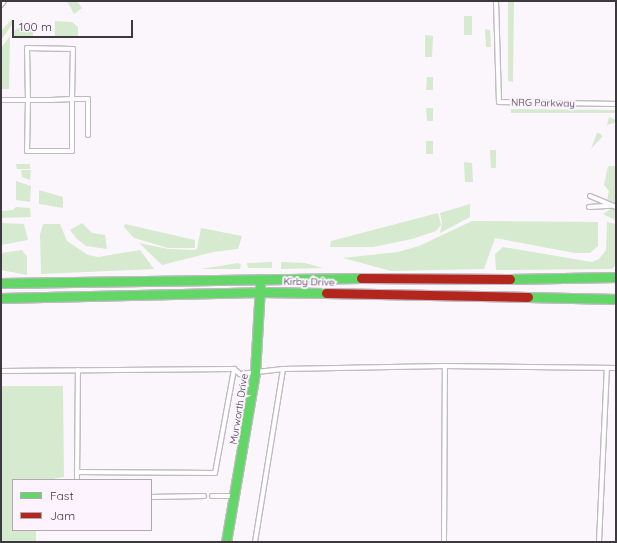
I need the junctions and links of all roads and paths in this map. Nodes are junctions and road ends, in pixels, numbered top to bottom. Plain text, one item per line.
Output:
1 (4, 1) edge
2 (496, 1) edge
3 (1, 5) edge
4 (72, 99) junction
5 (1, 100) edge
6 (28, 100) junction
7 (616, 104) edge
8 (88, 135) dead end
9 (590, 196) dead end
10 (615, 206) edge
11 (589, 207) dead end
12 (616, 277) edge
13 (260, 278) junction
14 (424, 279) junction
15 (78, 281) junction
16 (1, 283) edge
17 (260, 292) junction
18 (423, 295) junction
19 (78, 296) junction
20 (1, 298) edge
21 (616, 299) edge
22 (445, 366) junction
23 (607, 368) junction
24 (616, 368) edge
25 (234, 369) junction
26 (283, 369) junction
27 (78, 370) junction
28 (1, 371) edge
29 (256, 373) junction
30 (77, 472) junction
31 (77, 479) edge
32 (204, 496) dead end
33 (212, 496) dead end
34 (234, 496) junction
35 (152, 497) edge
36 (226, 542) edge
37 (255, 542) edge
38 (444, 542) edge
39 (599, 542) edge

1 - 3 lane
2 - 7 lane, NRG Parkway
4 - 6 lane
4 - 6 lane
4 - 6 lane
4 - 8 lane
5 - 6 lane
9 - 10 lane
10 - 11 lane
12 - 14 main road, Kirby Drive
13 - 14 main road, Kirby Drive
13 - 15 main road, Kirby Drive
13 - 17 main road, Murworth Drive
14 - 18 main road
15 - 16 main road, Kirby Drive
15 - 19 main road
17 - 18 main road, Kirby Drive
17 - 19 main road, Kirby Drive
17 - 29 main road, Murworth Drive
18 - 21 main road, Kirby Drive
19 - 20 main road, Kirby Drive
22 - 23 lane
22 - 26 lane
22 - 38 lane
23 - 24 lane
23 - 39 lane
25 - 27 lane
25 - 29 lane
25 - 30 lane
26 - 29 lane
26 - 37 lane
27 - 28 lane
27 - 30 lane
29 - 34 main road, Murworth Drive
30 - 31 lane
32 - 35 lane
33 - 34 lane
34 - 36 main road, Murworth Drive

